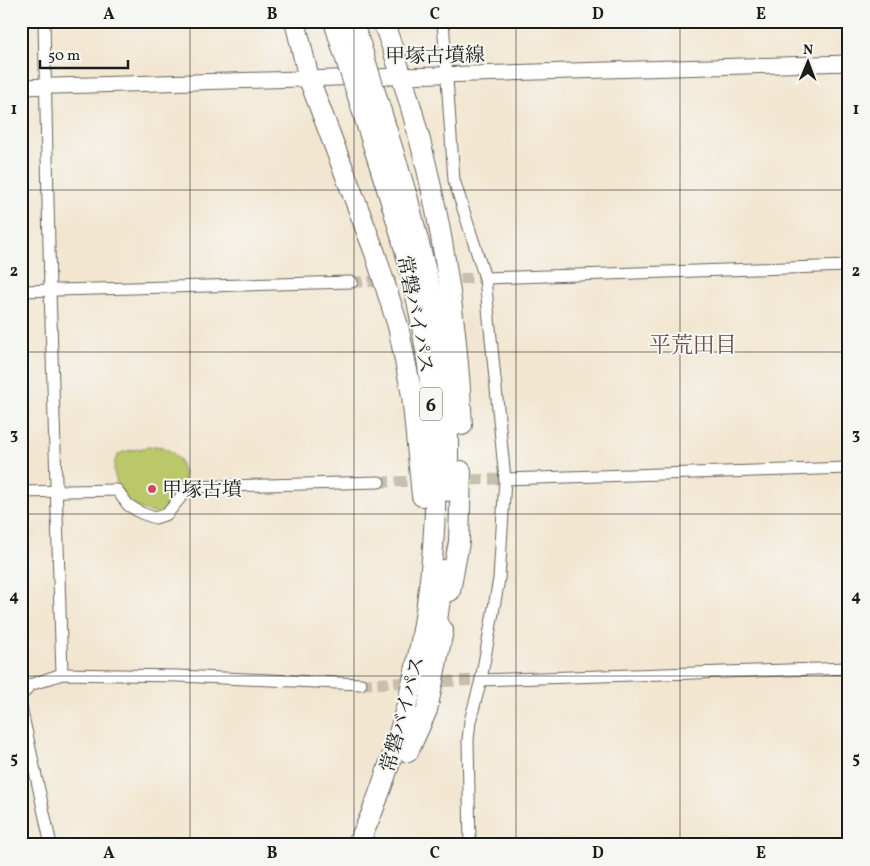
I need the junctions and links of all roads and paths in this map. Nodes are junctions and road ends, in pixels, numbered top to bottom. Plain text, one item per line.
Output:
1 (44, 21) edge
2 (295, 21) edge
3 (334, 21) edge
4 (352, 21) edge
5 (383, 21) edge
6 (443, 21) edge
7 (352, 47) junction
8 (849, 63) edge
9 (403, 76) junction
10 (446, 76) junction
11 (309, 79) junction
12 (46, 86) junction
13 (21, 87) edge
14 (370, 106) junction
15 (849, 266) edge
16 (485, 278) junction
17 (352, 282) tunnel mouth
18 (50, 290) junction
19 (21, 291) edge
20 (849, 468) edge
21 (505, 479) junction
22 (379, 482) tunnel mouth
23 (58, 491) junction
24 (21, 492) edge
25 (849, 668) edge
26 (62, 674) junction
27 (481, 680) junction
28 (361, 684) tunnel mouth
29 (21, 696) edge
30 (21, 706) edge
31 (408, 708) junction
32 (408, 752) junction
33 (51, 845) edge
34 (357, 845) edge
35 (373, 845) edge
36 (470, 845) edge

1 - 12 street
2 - 11 highway
3 - 7 highway, 常磐バイパス / 6
4 - 7 highway, 常磐バイパス / 6
5 - 9 highway
6 - 10 street
7 - 14 highway, 常磐バイパス / 6, bridge
8 - 10 main road, 甲塚古墳線
9 - 10 main road, 甲塚古墳線
9 - 11 main road, 甲塚古墳線
9 - 32 highway
10 - 16 street
11 - 12 main road, 甲塚古墳線
11 - 31 highway
12 - 13 main road, 甲塚古墳線
12 - 18 street
14 - 31 highway, 常磐バイパス / 6
14 - 32 highway, 常磐バイパス / 6
15 - 16 street
16 - 21 street
17 - 18 street
18 - 19 street
18 - 23 street
20 - 21 street
21 - 27 street
22 - 23 street
23 - 24 street
23 - 26 street
25 - 27 street
26 - 28 street
26 - 29 street
27 - 36 street
30 - 33 street
31 - 34 highway, 常磐バイパス / 6
32 - 35 highway, 常磐バイパス / 6

